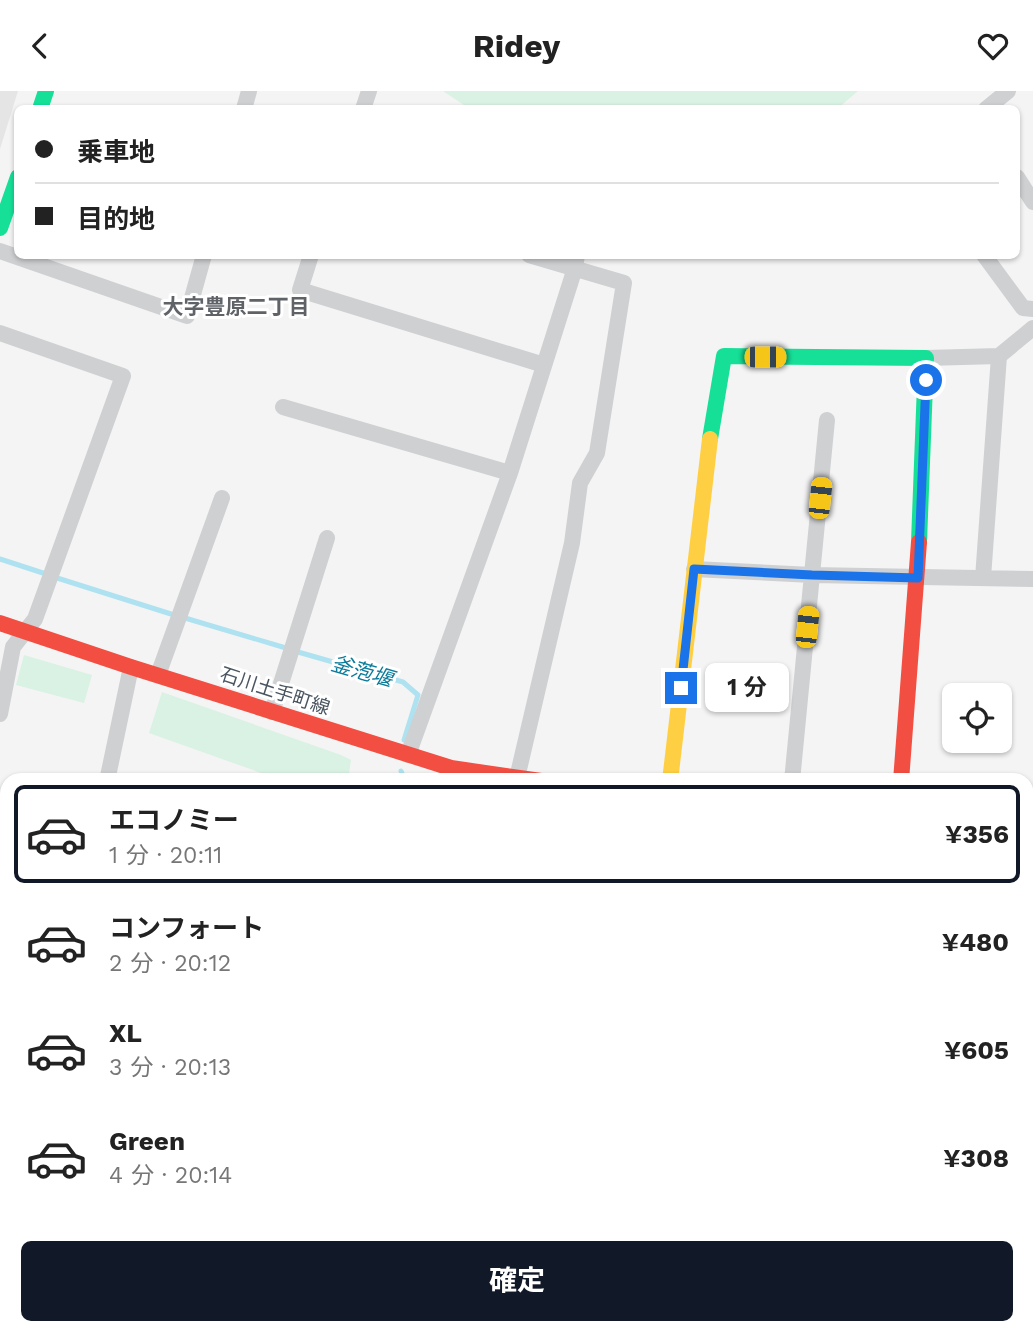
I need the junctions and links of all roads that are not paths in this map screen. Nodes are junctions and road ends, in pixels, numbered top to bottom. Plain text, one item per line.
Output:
1 (1008, 91) edge
2 (991, 105) edge
3 (1020, 182) edge
4 (14, 188) edge
5 (1033, 202) edge
6 (0, 228) edge
7 (23, 259) edge
8 (203, 259) edge
9 (310, 259) edge
10 (556, 259) edge
11 (987, 259) edge
12 (576, 262) edge
13 (1033, 309) edge
14 (1033, 328) edge
15 (0, 333) edge
16 (999, 356) junction
17 (926, 358) junction
18 (544, 365) junction
19 (283, 407) dead end
20 (827, 420) dead end
21 (510, 473) junction
22 (222, 498) dead end
23 (327, 538) dead end
24 (694, 569) junction
25 (812, 575) junction
26 (918, 578) junction
27 (983, 579) junction
28 (1033, 579) edge
29 (0, 622) edge
30 (26, 631) junction
31 (131, 667) junction
32 (158, 675) junction
33 (272, 712) junction
34 (0, 714) edge
35 (408, 755) junction
36 (109, 773) edge
37 (484, 773) edge
38 (518, 773) edge
39 (671, 773) edge
40 (793, 773) edge
41 (902, 773) edge

1 - 2 street
3 - 5 street
4 - 6 street
7 - 8 street
9 - 18 street
10 - 12 street
11 - 13 street
12 - 18 street
12 - 38 street
14 - 16 street
15 - 30 street
16 - 17 street
16 - 27 street
17 - 24 street
17 - 26 street
18 - 21 street
19 - 21 street
20 - 25 street
21 - 35 street
22 - 32 street
23 - 33 street
24 - 25 street
24 - 39 street
25 - 26 street
25 - 40 street
26 - 27 street
26 - 41 street
27 - 28 street
29 - 30 street, 石川土手町線
30 - 31 street, 石川土手町線
30 - 34 street
31 - 32 street, 石川土手町線
31 - 36 street
32 - 33 street, 石川土手町線
33 - 35 street, 石川土手町線
35 - 37 street, 石川土手町線

